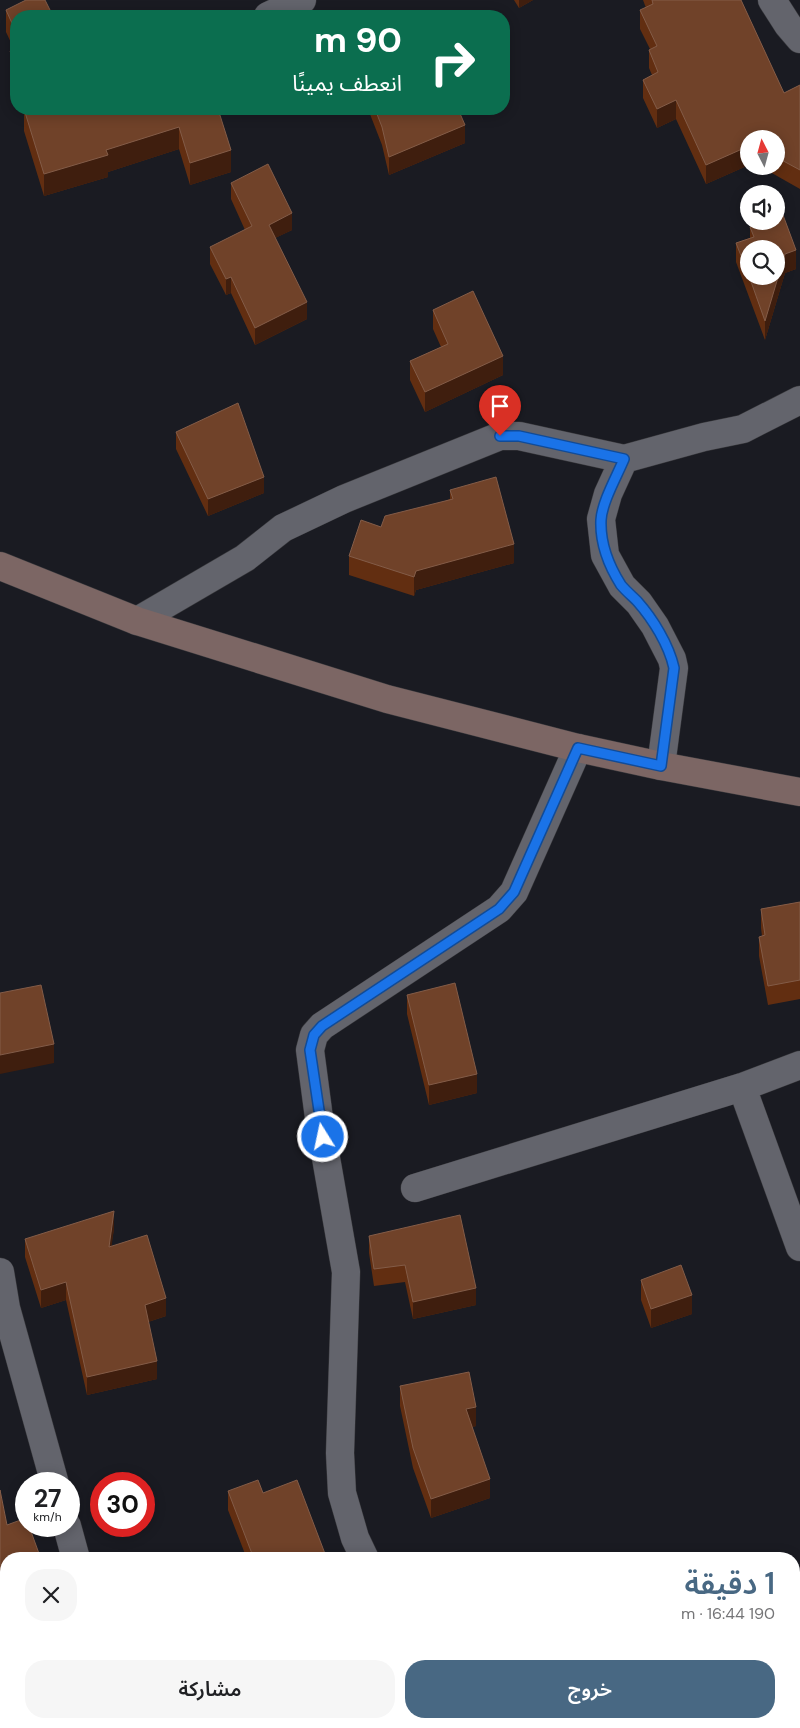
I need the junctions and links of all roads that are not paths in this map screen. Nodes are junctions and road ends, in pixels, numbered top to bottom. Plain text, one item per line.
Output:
1 (302, 0) edge
2 (772, 0) edge
3 (281, 10) edge
4 (800, 39) edge
5 (800, 400) edge
6 (624, 459) junction
7 (0, 566) edge
8 (137, 621) junction
9 (578, 748) junction
10 (661, 766) junction
11 (800, 792) edge
12 (800, 1065) edge
13 (742, 1087) junction
14 (416, 1188) dead end
15 (800, 1247) edge
16 (0, 1272) edge
17 (52, 1472) edge
18 (70, 1537) edge
19 (74, 1552) edge
20 (362, 1552) edge

1 - 3 street
2 - 4 street
5 - 6 street
6 - 8 street
6 - 10 street
7 - 8 main road
8 - 9 main road
9 - 10 main road
9 - 20 street
10 - 11 main road
12 - 13 street
13 - 14 street
13 - 15 street
16 - 17 street
18 - 19 street

